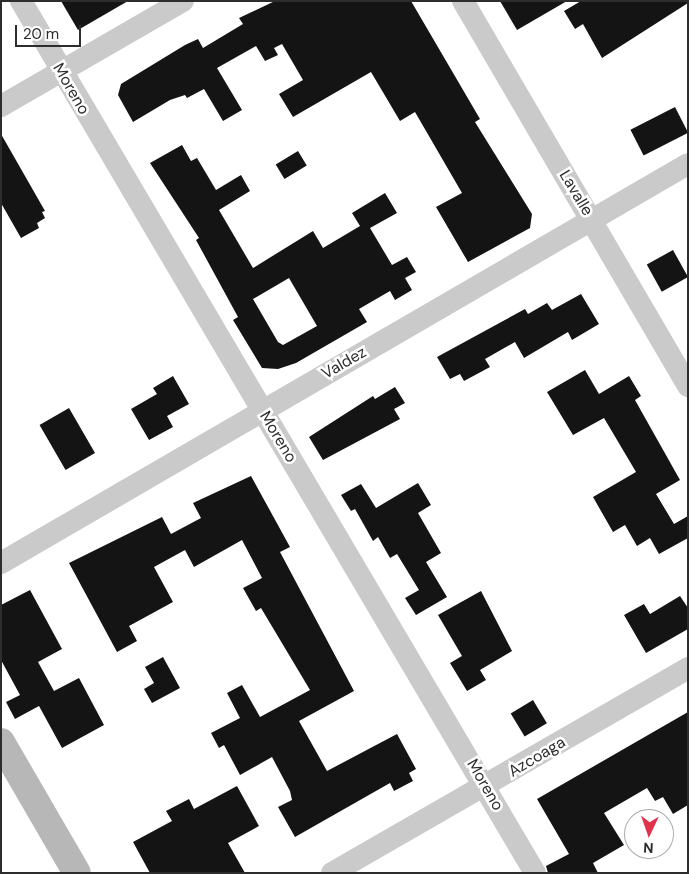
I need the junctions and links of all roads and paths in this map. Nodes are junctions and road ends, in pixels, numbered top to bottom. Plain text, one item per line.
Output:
1 (21, 1) edge
2 (183, 1) edge
3 (463, 1) edge
4 (61, 72) junction
5 (1, 106) edge
6 (688, 164) edge
7 (592, 220) junction
8 (688, 386) edge
9 (262, 411) junction
10 (1, 563) edge
11 (688, 668) edge
12 (1, 742) edge
13 (486, 787) junction
14 (78, 873) edge
15 (332, 873) edge
16 (535, 873) edge

1 - 4 street, Moreno
2 - 4 street
3 - 7 street, Lavalle
4 - 5 street
4 - 9 street, Moreno
6 - 7 street, Valdez
7 - 8 street, Lavalle
7 - 9 street, Valdez
9 - 10 street, Valdez
9 - 13 street, Moreno
11 - 13 street, Azcoaga
12 - 14 main road
13 - 15 street, Azcoaga
13 - 16 street, Moreno

